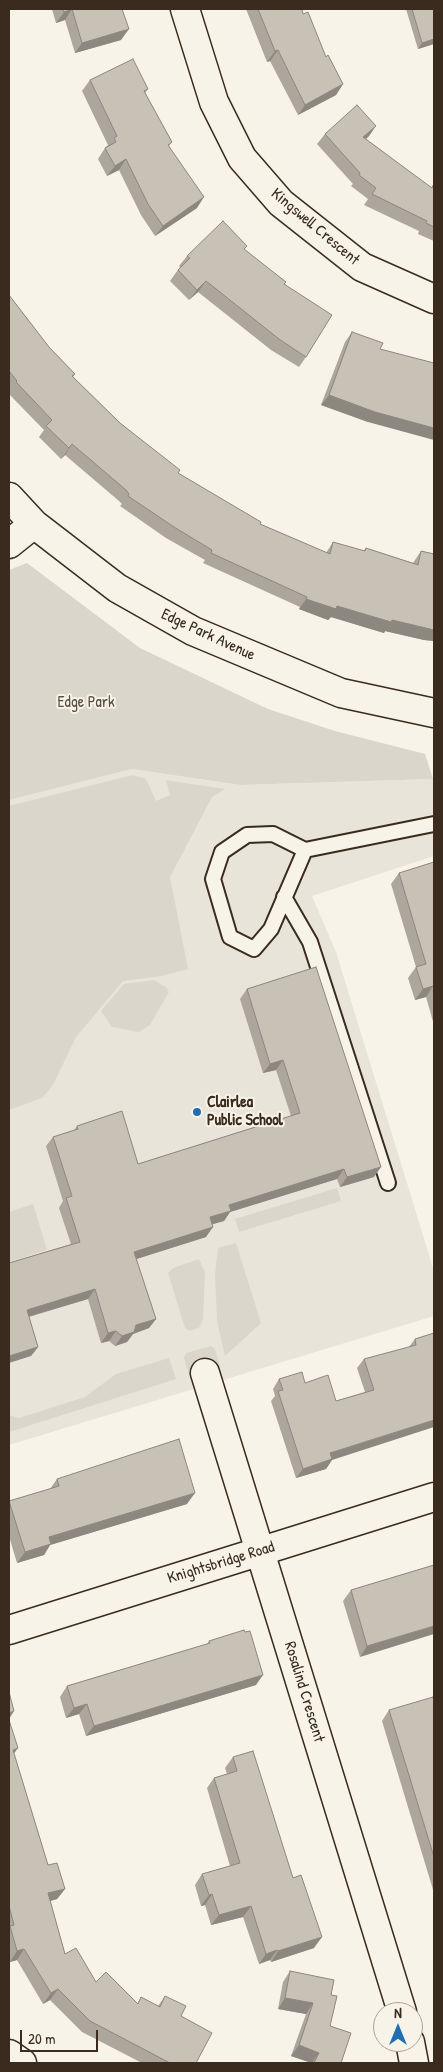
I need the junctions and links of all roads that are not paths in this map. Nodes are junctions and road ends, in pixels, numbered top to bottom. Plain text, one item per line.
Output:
1 (185, 9) edge
2 (434, 298) edge
3 (9, 497) edge
4 (34, 524) junction
5 (9, 544) edge
6 (434, 713) edge
7 (434, 824) edge
8 (305, 850) junction
9 (284, 897) junction
10 (388, 1182) dead end
11 (205, 1373) dead end
12 (434, 1497) edge
13 (260, 1550) junction
14 (9, 1630) edge
15 (399, 2002) edge
16 (9, 2054) edge
17 (22, 2063) edge

1 - 2 street, Kingswell Crescent
3 - 4 street, Edge Park Avenue
4 - 5 street
4 - 6 street, Edge Park Avenue
7 - 8 lane
8 - 9 lane
8 - 9 lane
9 - 10 lane
11 - 13 street, Rosalind Crescent
12 - 13 street, Knightsbridge Road
13 - 14 street, Knightsbridge Road
13 - 15 street, Rosalind Crescent
16 - 17 street

